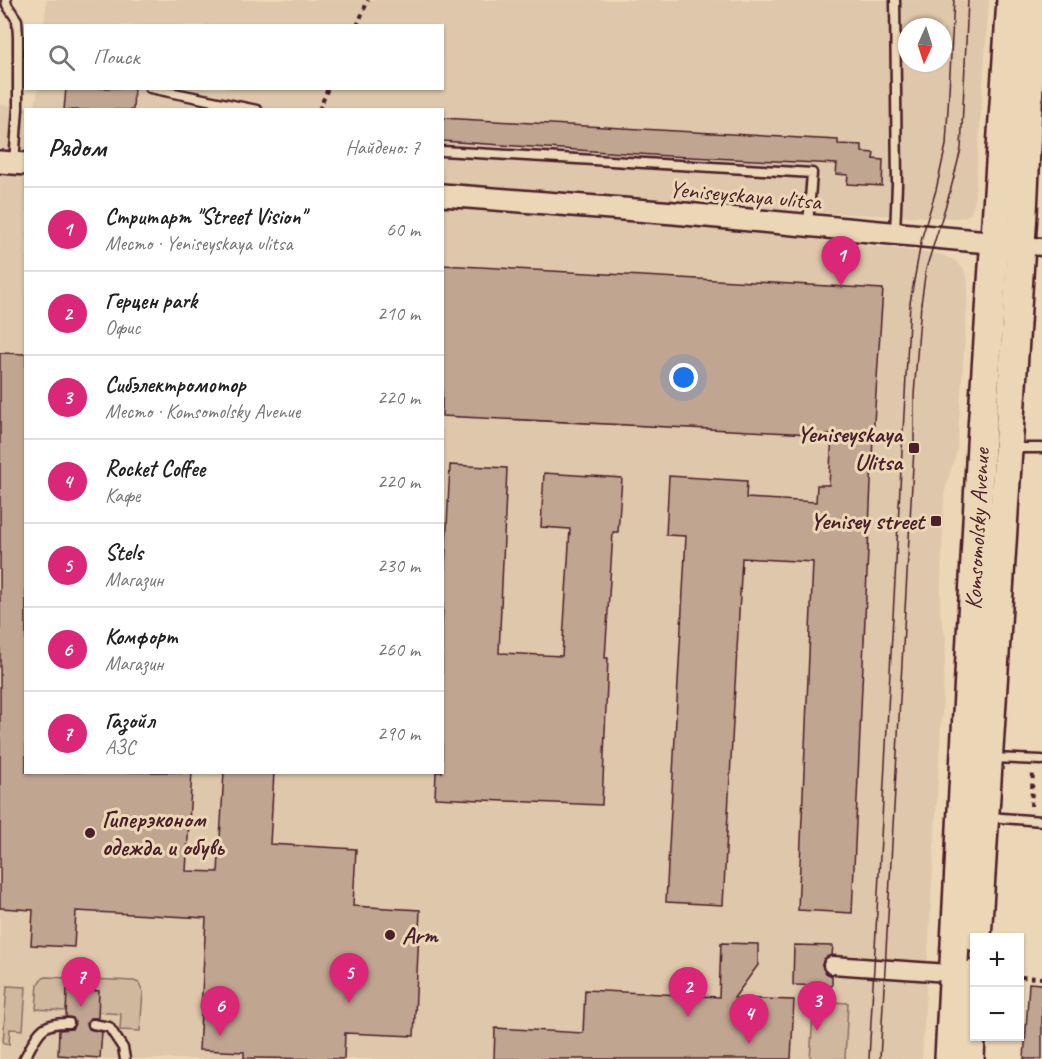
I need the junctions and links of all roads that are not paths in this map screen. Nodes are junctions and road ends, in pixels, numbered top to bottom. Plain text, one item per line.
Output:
1 (6, 0) edge
2 (895, 0) edge
3 (1011, 0) edge
4 (1033, 0) edge
5 (160, 90) edge
6 (247, 108) edge
7 (444, 151) edge
8 (13, 163) edge
9 (444, 195) edge
10 (808, 226) junction
11 (895, 234) junction
12 (1019, 244) edge
13 (1007, 447) junction
14 (1042, 448) edge
15 (990, 758) junction
16 (1042, 760) edge
17 (986, 816) junction
18 (1042, 821) edge
19 (977, 933) edge
20 (832, 965) dead end
21 (968, 974) edge
22 (69, 1023) dead end
23 (93, 1024) dead end
24 (24, 1059) edge
25 (125, 1059) edge
26 (950, 1059) edge
27 (970, 1059) edge

1 - 8 lane
2 - 11 lane
3 - 12 main road, Komsomolsky Avenue
4 - 12 main road, Komsomolsky Avenue
5 - 6 lane
7 - 10 lane
9 - 10 street, Yeniseyskaya ulitsa
10 - 11 street, Yeniseyskaya ulitsa
11 - 12 street, Yeniseyskaya ulitsa
12 - 13 main road, Komsomolsky Avenue
12 - 21 main road, Komsomolsky Avenue
13 - 14 lane
13 - 15 main road, Komsomolsky Avenue
15 - 16 lane
15 - 17 main road, Komsomolsky Avenue
17 - 18 lane
17 - 19 main road, Komsomolsky Avenue
20 - 21 street
21 - 26 main road, Komsomolsky Avenue
21 - 27 main road, Komsomolsky Avenue
22 - 24 lane
23 - 25 lane

